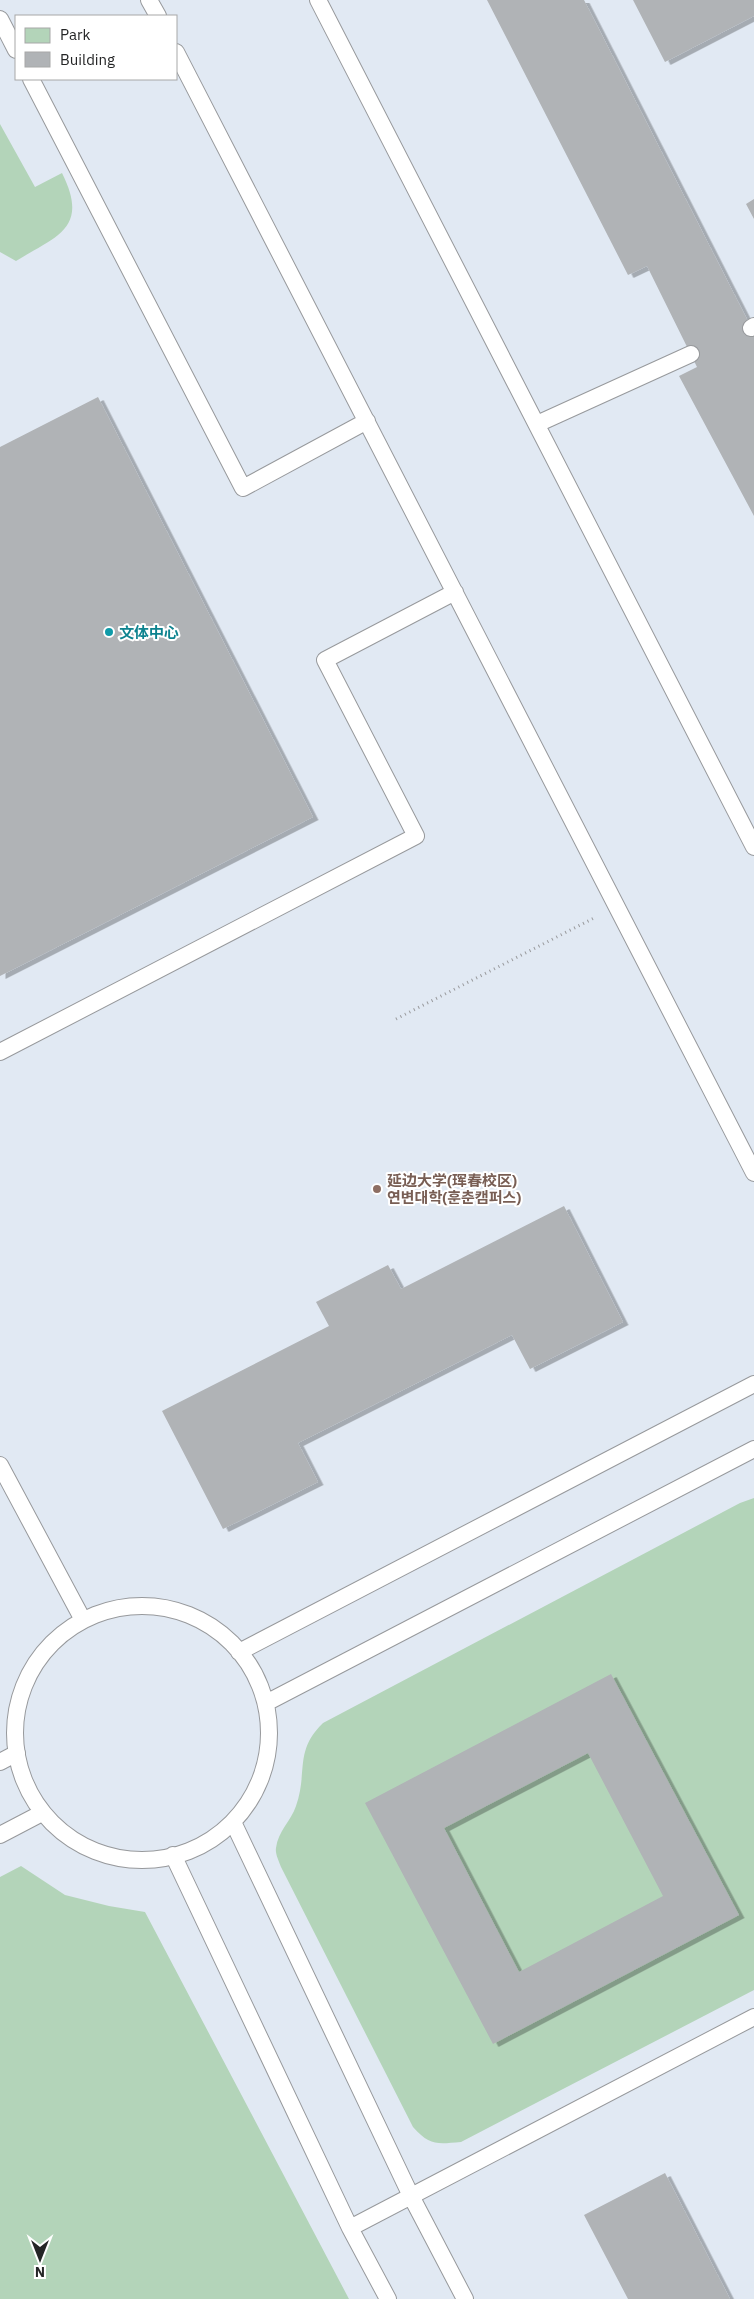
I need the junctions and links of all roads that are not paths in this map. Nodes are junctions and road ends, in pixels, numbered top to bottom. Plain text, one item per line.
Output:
1 (149, 0) edge
2 (318, 0) edge
3 (157, 15) edge
4 (0, 19) edge
5 (15, 48) edge
6 (178, 56) edge
7 (32, 80) edge
8 (691, 354) dead end
9 (367, 421) junction
10 (538, 424) junction
11 (455, 592) junction
12 (754, 847) edge
13 (0, 1052) edge
14 (754, 1173) edge
15 (754, 1384) edge
16 (754, 1449) edge
17 (0, 1465) edge
18 (83, 1620) junction
19 (240, 1652) junction
20 (266, 1703) junction
21 (17, 1753) junction
22 (0, 1762) edge
23 (42, 1813) junction
24 (233, 1822) junction
25 (0, 1835) edge
26 (172, 1855) junction
27 (754, 2017) edge
28 (411, 2196) junction
29 (350, 2228) junction
30 (388, 2299) edge
31 (465, 2299) edge

1 - 3 lane
2 - 10 lane
4 - 5 lane
6 - 9 lane
7 - 9 lane
8 - 10 lane
9 - 11 lane
10 - 12 lane
11 - 13 lane
11 - 14 lane
15 - 19 lane
16 - 20 lane
17 - 18 lane
18 - 19 lane
18 - 21 lane
19 - 20 lane
20 - 24 lane
21 - 22 lane
21 - 23 lane
23 - 25 lane
23 - 26 lane
24 - 26 lane
24 - 28 lane
26 - 29 lane
27 - 28 lane
28 - 29 lane
28 - 31 lane
29 - 30 lane

